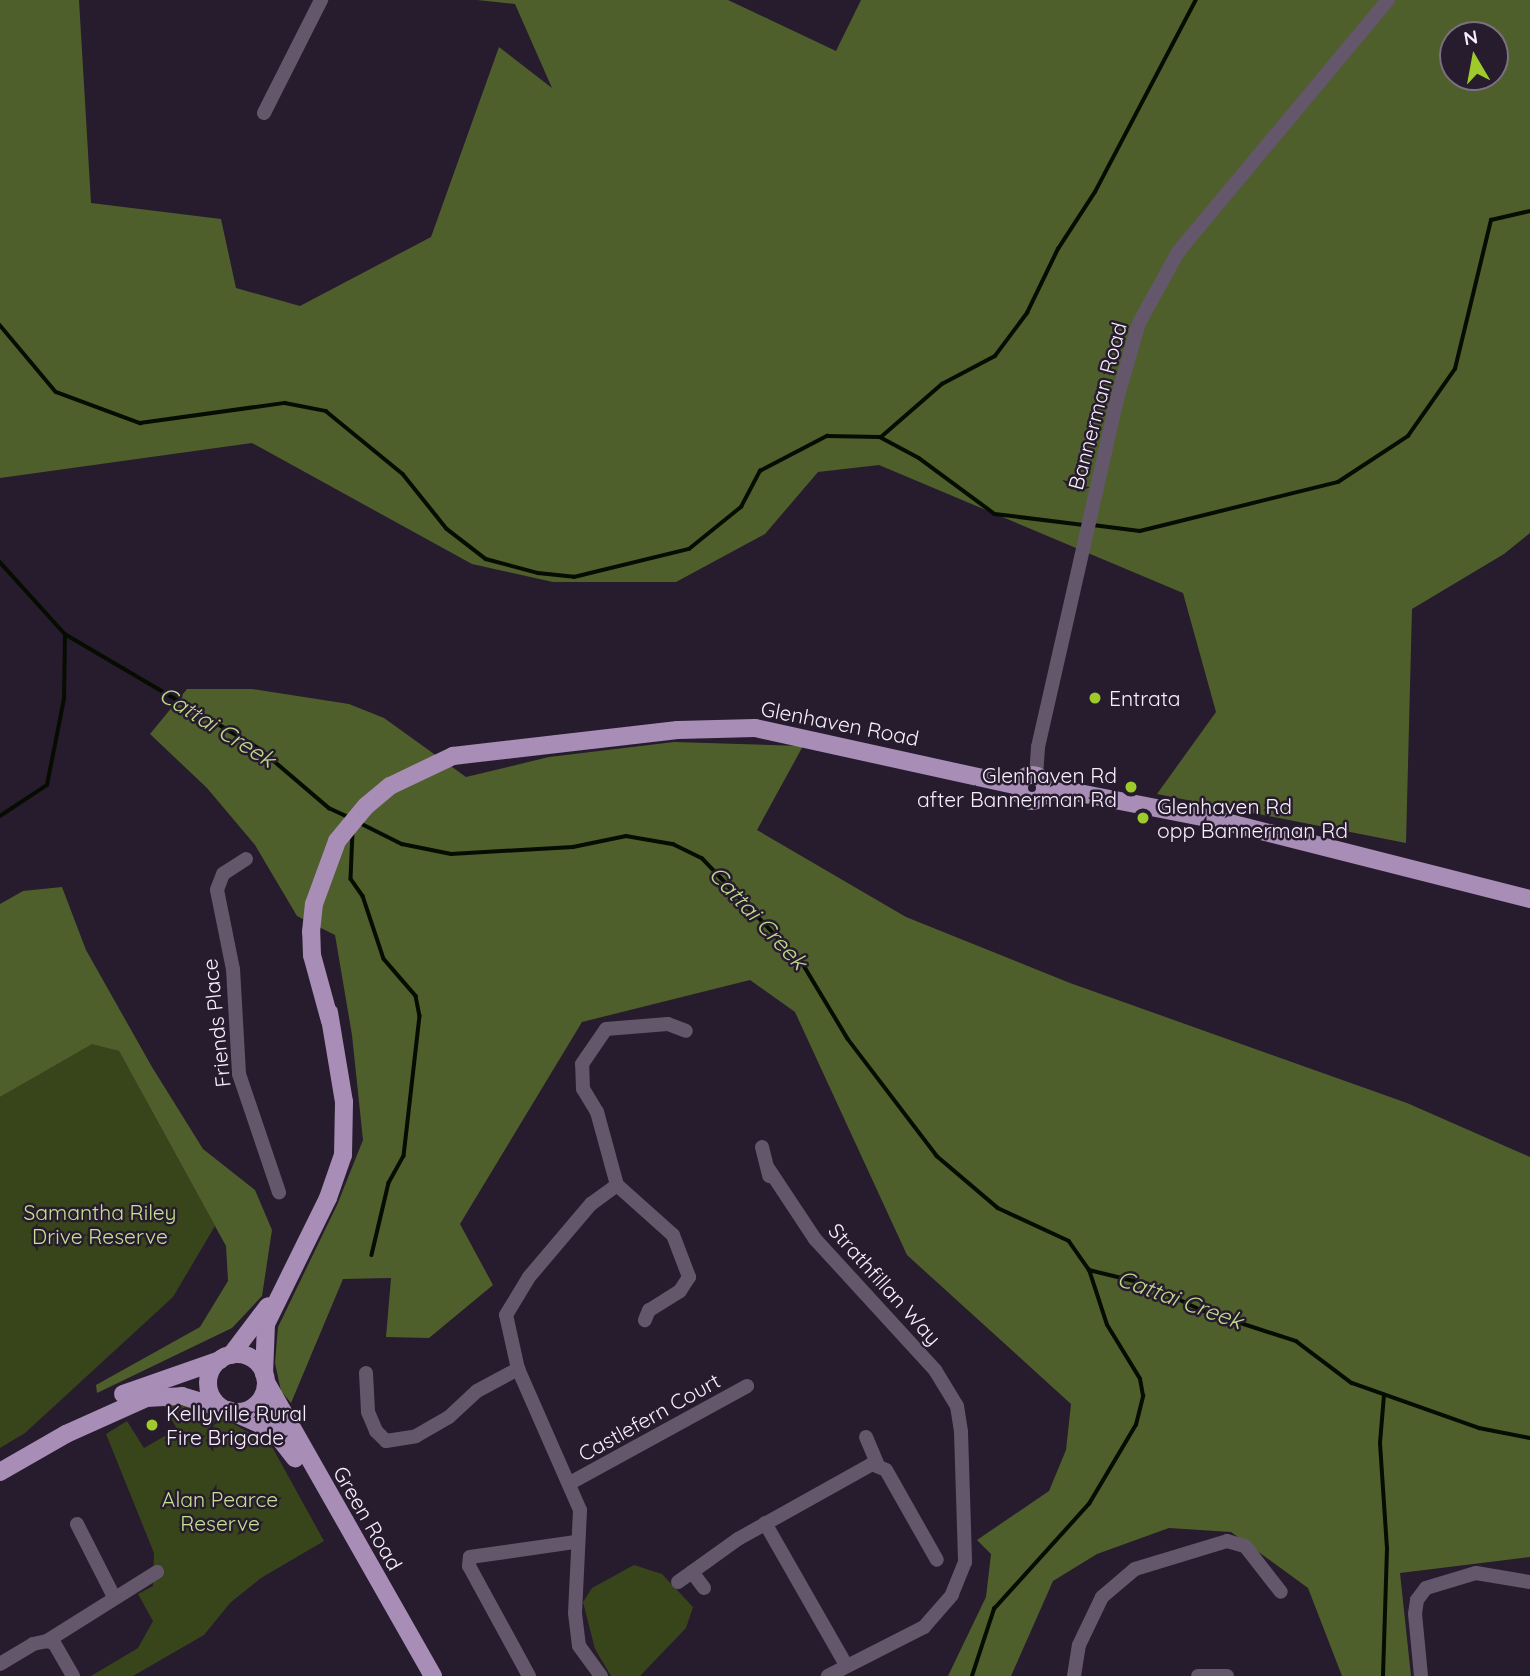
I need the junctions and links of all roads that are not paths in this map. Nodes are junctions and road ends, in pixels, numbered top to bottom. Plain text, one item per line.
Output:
1 (321, 0) edge
2 (1388, 0) edge
3 (264, 113) dead end
4 (1041, 783) junction
5 (246, 859) dead end
6 (1530, 899) edge
7 (686, 1031) dead end
8 (762, 1147) dead end
9 (617, 1185) junction
10 (279, 1192) dead end
11 (279, 1293) junction
12 (645, 1320) dead end
13 (225, 1358) junction
14 (518, 1369) junction
15 (366, 1373) dead end
16 (265, 1378) junction
17 (747, 1386) dead end
18 (225, 1409) junction
19 (66, 1434) junction
20 (866, 1437) dead end
21 (878, 1465) junction
22 (0, 1472) edge
23 (570, 1483) junction
24 (765, 1523) junction
25 (77, 1524) dead end
26 (576, 1542) junction
27 (937, 1560) dead end
28 (157, 1572) dead end
29 (692, 1572) junction
30 (678, 1581) dead end
31 (1530, 1582) edge
32 (704, 1588) dead end
33 (1281, 1592) dead end
34 (114, 1597) junction
35 (47, 1641) junction
36 (0, 1664) edge
37 (846, 1665) junction
38 (73, 1676) edge
39 (421, 1676) edge
40 (433, 1676) edge
41 (529, 1676) edge
42 (601, 1676) edge
43 (828, 1676) edge
44 (1074, 1676) edge
45 (1198, 1676) edge
46 (1227, 1676) edge
47 (1421, 1676) edge

1 - 3 street
2 - 4 street, Bannerman Road
4 - 6 main road
4 - 11 main road, Glenhaven Road
5 - 10 street, Friends Place
7 - 9 street
8 - 37 street, Strathfillan Way
9 - 12 street
9 - 14 street
11 - 13 main road, Glenhaven Road
11 - 16 main road, Glenhaven Road
13 - 16 main road
13 - 18 main road
13 - 19 main road
14 - 15 street
14 - 23 street
16 - 18 main road
16 - 40 main road, Green Road
17 - 23 street, Castlefern Court
18 - 19 main road, Green Road
18 - 39 main road, Green Road
19 - 22 main road
20 - 21 street
21 - 24 street
21 - 27 street
23 - 26 street
24 - 29 street
24 - 37 street
25 - 34 street
26 - 41 street
26 - 42 street
28 - 34 street
29 - 30 street
29 - 32 street
31 - 47 street
33 - 44 street
34 - 35 street
35 - 36 street
35 - 38 street
37 - 43 street, Strathfillan Way
45 - 46 street

